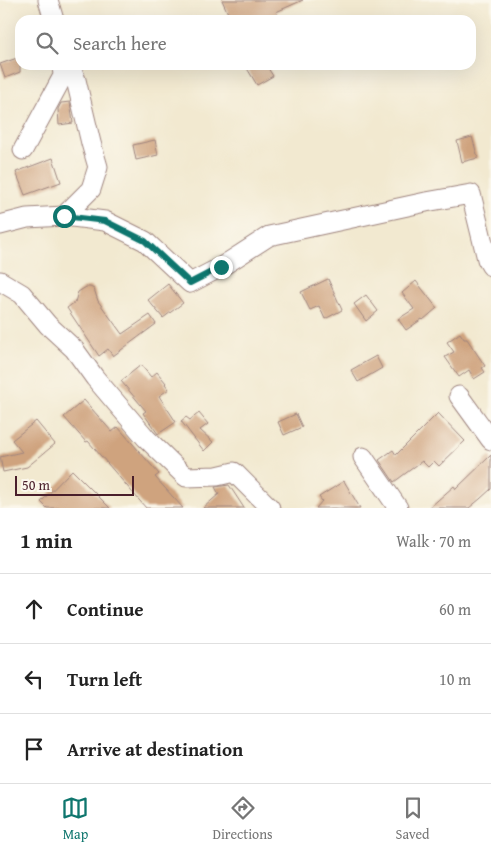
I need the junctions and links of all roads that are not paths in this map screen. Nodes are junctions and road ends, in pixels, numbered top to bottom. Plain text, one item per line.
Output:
1 (48, 0) edge
2 (52, 15) edge
3 (62, 70) edge
4 (72, 70) edge
5 (23, 150) dead end
6 (64, 216) junction
7 (0, 225) edge
8 (491, 266) edge
9 (0, 280) edge
10 (459, 396) dead end
11 (491, 440) edge
12 (363, 458) dead end
13 (270, 508) edge
14 (398, 508) edge

1 - 2 street
3 - 5 street
4 - 6 street
6 - 7 street
6 - 8 street
9 - 13 street
10 - 11 street
12 - 14 street

